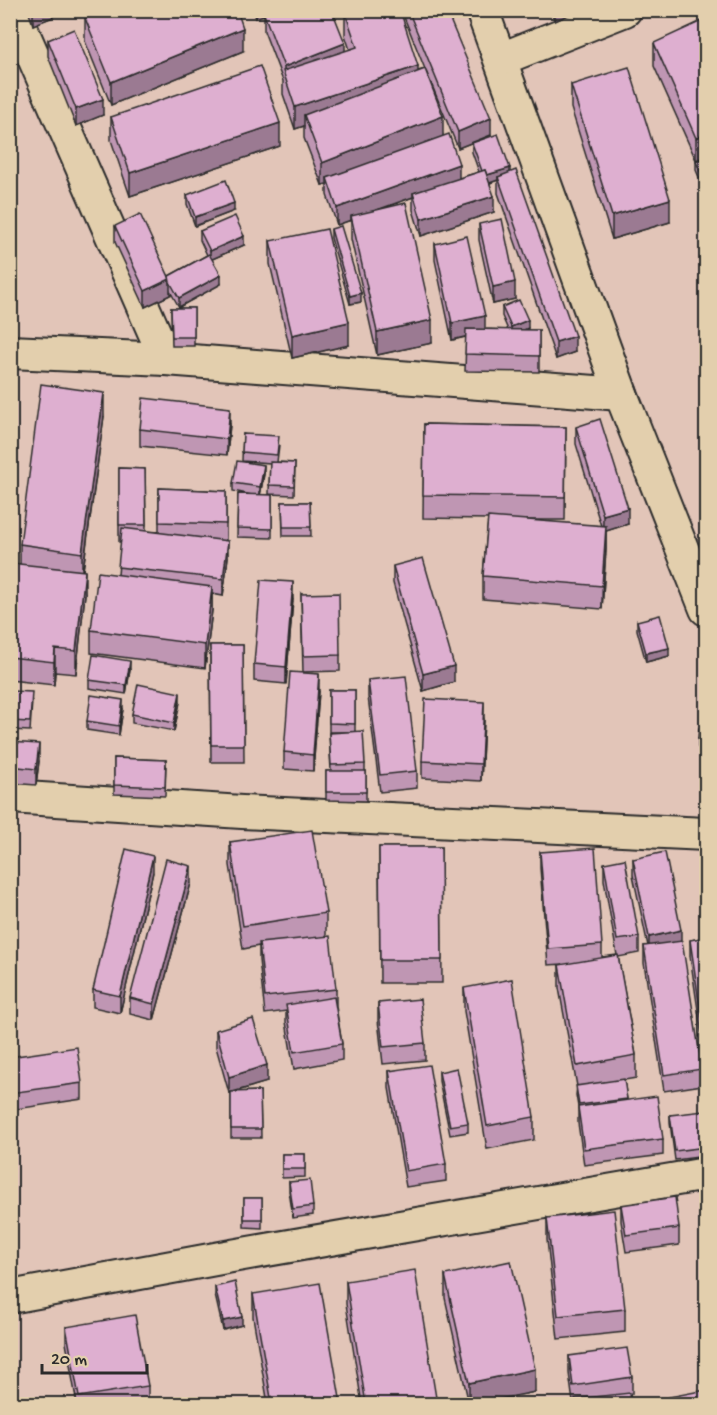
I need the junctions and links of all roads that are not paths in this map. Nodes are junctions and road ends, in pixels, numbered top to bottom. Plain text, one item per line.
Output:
1 (13, 10) edge
2 (482, 10) edge
3 (625, 10) edge
4 (501, 59) junction
5 (10, 352) edge
6 (166, 358) junction
7 (621, 394) junction
8 (706, 609) edge
9 (10, 797) edge
10 (706, 834) edge
11 (706, 1174) edge
12 (10, 1297) edge

1 - 6 street
2 - 4 street
3 - 4 street
4 - 7 street
5 - 6 street
6 - 7 street
7 - 8 street
9 - 10 street
11 - 12 street

